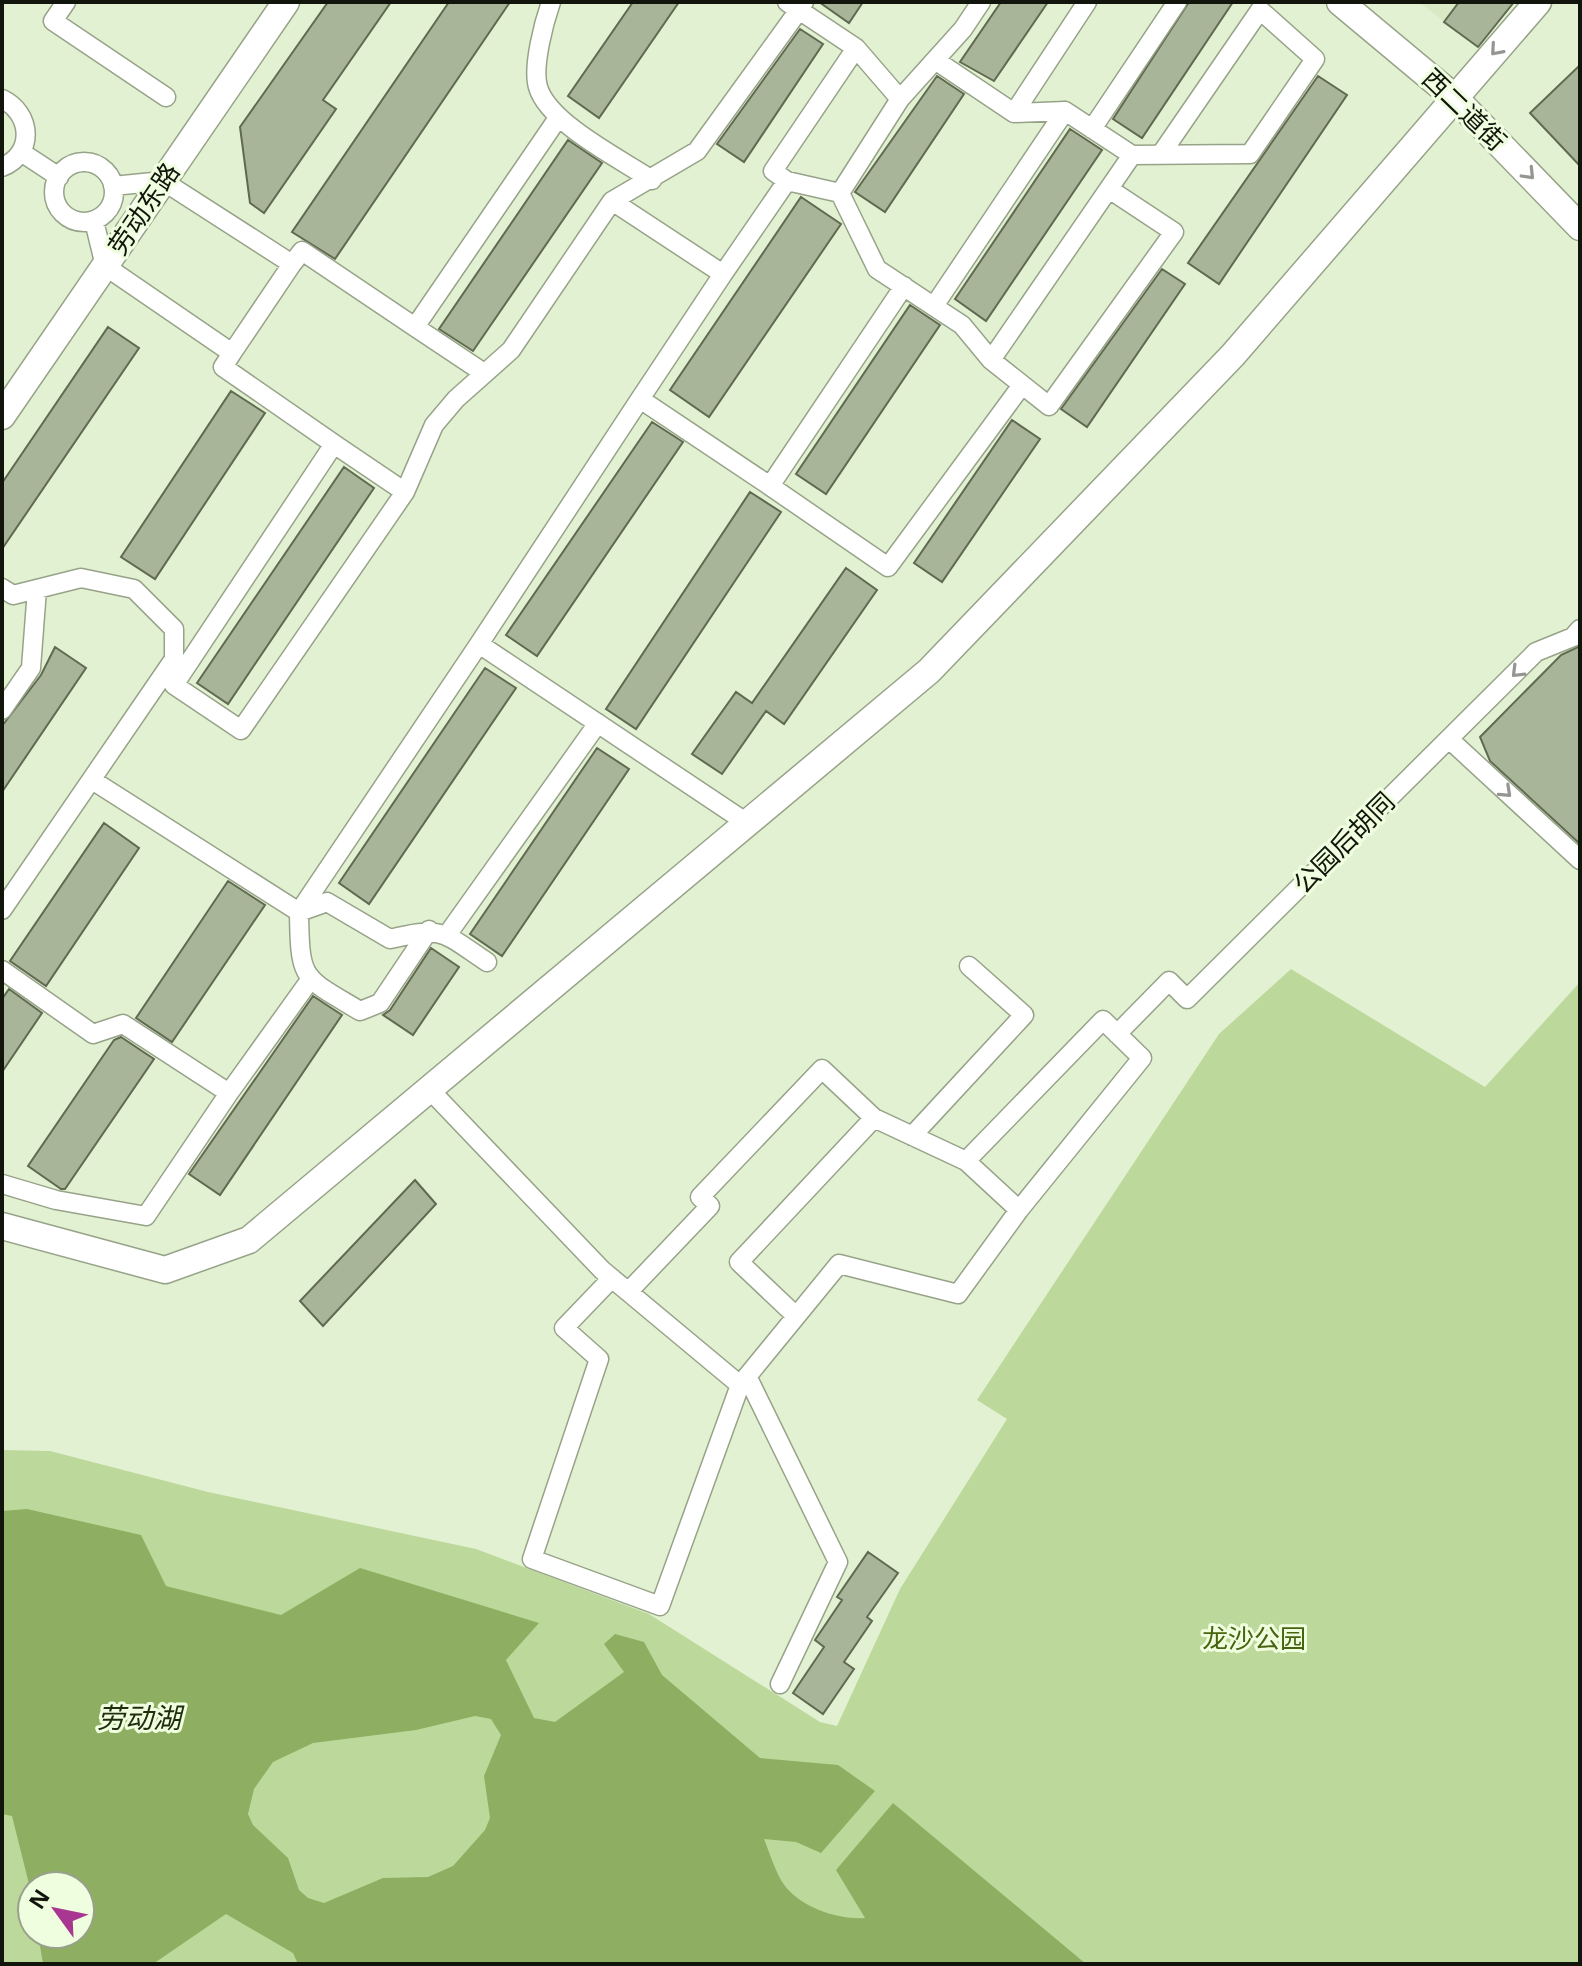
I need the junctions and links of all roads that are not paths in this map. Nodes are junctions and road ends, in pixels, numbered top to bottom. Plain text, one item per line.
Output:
1 (66, 2) edge
2 (286, 2) edge
3 (551, 2) edge
4 (981, 2) edge
5 (1087, 2) edge
6 (1177, 2) edge
7 (1340, 2) edge
8 (1538, 2) edge
9 (797, 5) edge
10 (856, 48) junction
11 (935, 60) junction
12 (166, 97) dead end
13 (1455, 98) junction
14 (2, 99) edge
15 (900, 99) junction
16 (1065, 111) junction
17 (1014, 113) junction
18 (558, 118) junction
19 (1092, 129) junction
20 (21, 152) junction
21 (1161, 154) junction
22 (1132, 155) junction
23 (2, 167) edge
24 (59, 177) junction
25 (652, 180) junction
26 (163, 181) junction
27 (787, 181) junction
28 (113, 186) junction
29 (1109, 189) junction
30 (840, 193) junction
31 (612, 201) junction
32 (94, 221) junction
33 (1580, 227) edge
34 (292, 264) junction
35 (105, 266) junction
36 (723, 274) junction
37 (904, 286) junction
38 (934, 306) junction
39 (415, 327) junction
40 (232, 353) junction
41 (991, 360) junction
42 (484, 373) junction
43 (1022, 385) junction
44 (640, 399) junction
45 (2, 416) edge
46 (334, 444) junction
47 (770, 486) junction
48 (405, 492) junction
49 (37, 589) junction
50 (8, 591) edge
51 (2, 611) edge
52 (1580, 629) edge
53 (479, 644) junction
54 (174, 659) junction
55 (174, 685) junction
56 (2, 710) edge
57 (598, 723) junction
58 (1449, 739) junction
59 (92, 780) junction
60 (747, 823) junction
61 (1580, 860) edge
62 (2, 910) edge
63 (299, 912) junction
64 (438, 932) junction
65 (487, 962) dead end
66 (969, 966) dead end
67 (2, 970) edge
68 (310, 980) junction
69 (1117, 1034) junction
70 (429, 1089) junction
71 (229, 1093) junction
72 (874, 1118) junction
73 (912, 1136) junction
74 (966, 1161) junction
75 (2, 1184) edge
76 (1019, 1210) junction
77 (2, 1226) edge
78 (612, 1278) junction
79 (628, 1292) junction
80 (796, 1316) junction
81 (744, 1381) junction
82 (780, 1684) dead end

1 - 12 street
2 - 26 street, 劳动东路
3 - 18 street
4 - 11 street
5 - 17 street
6 - 19 street
7 - 13 street, 西二道街
8 -> 13 street
9 - 10 street
9 - 25 street
10 - 15 street
10 - 27 street
11 - 15 street
11 - 17 street
13 -> 33 street, 西二道街
13 - 60 street
14 - 20 street
15 - 30 street
16 - 17 street
16 - 19 street
16 - 38 street
18 - 25 street
18 - 39 street
19 - 22 street
20 - 23 street
20 - 24 street
21 - 21 street
21 - 22 street
22 - 29 street
24 - 28 street
24 - 32 street
25 - 31 street
26 - 28 street
26 - 34 street
26 - 35 street, 劳动东路
27 - 30 street
27 - 36 street
28 - 32 street
29 - 41 street
29 - 43 street
30 - 37 street
31 - 36 street
31 - 42 street
32 - 35 street
34 - 39 street
34 - 40 street
35 - 40 street
35 - 45 street, 劳动东路
36 - 44 street
37 - 38 street
37 - 47 street
38 - 41 street
39 - 42 street
40 - 46 street
41 - 43 street
42 - 48 street
43 - 47 street
44 - 47 street
44 - 53 street
46 - 48 street
46 - 55 street
48 - 55 street
49 - 50 street
49 - 54 street
49 - 56 street
50 - 51 street
52 -> 58 street, 公园后胡同
53 - 57 street
53 - 63 street
54 - 55 street
54 - 59 street
57 - 60 street
57 - 64 street
58 -> 61 street
58 - 69 street, 公园后胡同
59 - 62 street
59 - 63 street
60 - 70 street
63 - 64 street
63 - 68 street
64 - 65 street
64 - 68 street
66 - 73 street
67 - 71 street
68 - 71 street
69 - 74 street
69 - 76 street
70 - 77 street
70 - 78 street
71 - 75 street
72 - 73 street
72 - 79 street
72 - 80 street
73 - 74 street
74 - 76 street
76 - 80 street
78 - 79 street
78 - 81 street
79 - 81 street
80 - 81 street
81 - 82 street

